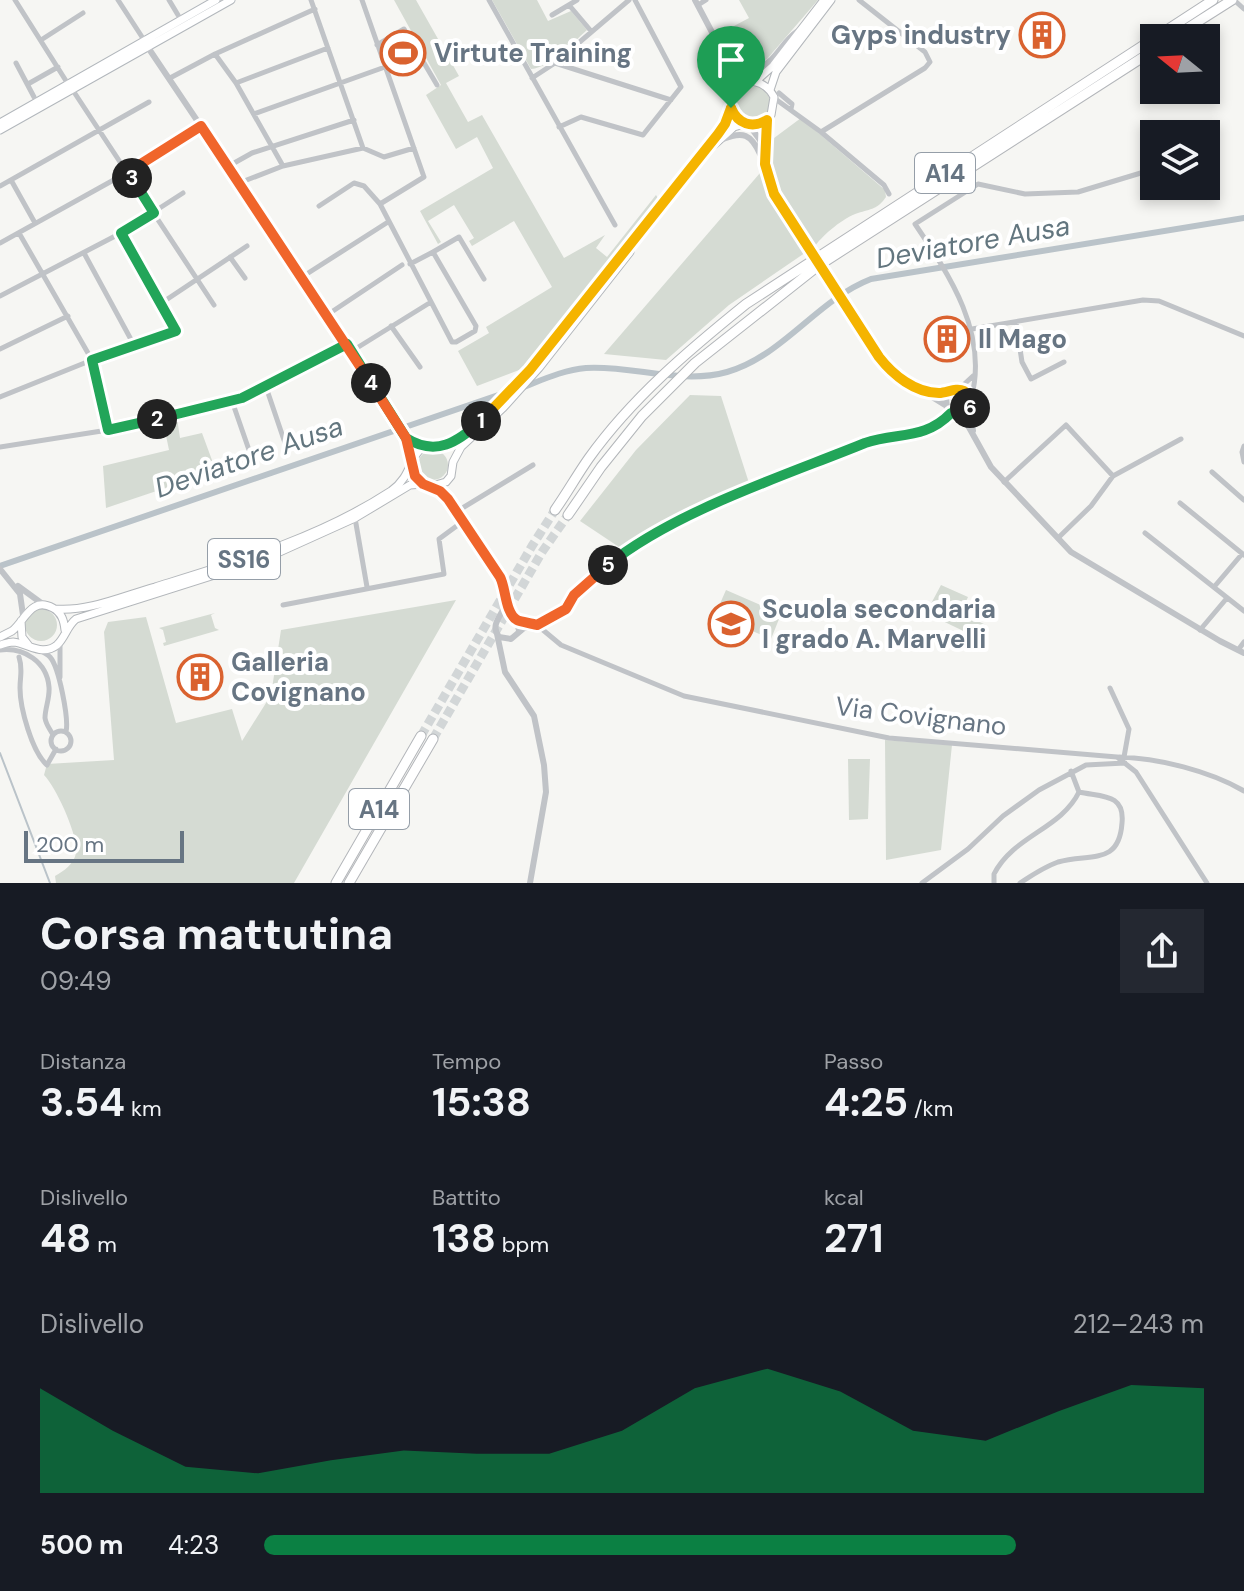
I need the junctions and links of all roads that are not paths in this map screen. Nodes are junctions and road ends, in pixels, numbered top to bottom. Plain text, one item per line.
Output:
1 (16, 0) edge
2 (118, 0) edge
3 (169, 0) edge
4 (216, 0) edge
5 (231, 0) edge
6 (311, 0) edge
7 (362, 0) edge
8 (489, 0) edge
9 (577, 0) edge
10 (629, 0) edge
11 (635, 0) edge
12 (706, 0) edge
13 (824, 0) edge
14 (831, 0) edge
15 (859, 0) edge
16 (1213, 0) edge
17 (696, 2) edge
18 (1229, 2) edge
19 (569, 5) junction
20 (315, 9) junction
21 (1244, 9) edge
22 (83, 13) dead end
23 (178, 15) dead end
24 (552, 15) dead end
25 (1194, 24) edge
26 (801, 30) junction
27 (591, 31) junction
28 (714, 35) junction
29 (41, 40) junction
30 (145, 43) junction
31 (377, 45) junction
32 (328, 48) junction
33 (215, 54) junction
34 (1140, 59) edge
35 (16, 63) dead end
36 (555, 63) junction
37 (729, 64) junction
38 (58, 67) junction
39 (385, 67) junction
40 (170, 78) junction
41 (532, 78) junction
42 (754, 81) junction
43 (236, 83) junction
44 (28, 84) junction
45 (342, 84) junction
46 (437, 85) dead end
47 (70, 87) junction
48 (733, 93) junction
49 (774, 94) junction
50 (34, 97) dead end
51 (671, 100) junction
52 (149, 102) dead end
53 (731, 108) junction
54 (254, 114) junction
55 (354, 120) junction
56 (767, 120) junction
57 (0, 123) edge
58 (747, 124) junction
59 (201, 126) junction
60 (559, 127) junction
61 (0, 130) edge
62 (100, 131) junction
63 (821, 132) junction
64 (718, 141) junction
65 (271, 147) junction
66 (363, 148) junction
67 (414, 148) junction
68 (765, 164) junction
69 (283, 166) junction
70 (227, 167) junction
71 (128, 172) junction
72 (1140, 173) edge
73 (11, 180) junction
74 (238, 184) junction
75 (0, 186) edge
76 (183, 193) dead end
77 (889, 194) dead end
78 (380, 204) junction
79 (319, 206) dead end
80 (154, 213) junction
81 (388, 222) junction
82 (35, 223) junction
83 (615, 225) dead end
84 (19, 233) junction
85 (121, 233) junction
86 (0, 243) edge
87 (247, 246) dead end
88 (433, 252) junction
89 (84, 253) junction
90 (230, 257) junction
91 (410, 264) junction
92 (402, 265) dead end
93 (44, 274) junction
94 (302, 277) junction
95 (245, 278) dead end
96 (197, 279) junction
97 (484, 279) dead end
98 (0, 296) edge
99 (431, 302) junction
100 (160, 304) junction
101 (214, 305) dead end
102 (327, 315) junction
103 (68, 316) junction
104 (1016, 323) junction
105 (391, 326) junction
106 (972, 329) junction
107 (1244, 336) edge
108 (347, 344) junction
109 (134, 345) junction
110 (0, 349) edge
111 (352, 351) junction
112 (92, 360) junction
113 (1064, 362) dead end
114 (420, 367) dead end
115 (535, 369) junction
116 (975, 371) junction
117 (266, 387) junction
118 (955, 390) junction
119 (926, 392) junction
120 (0, 397) edge
121 (232, 401) junction
122 (971, 404) junction
123 (945, 406) junction
124 (500, 408) junction
125 (954, 414) junction
126 (108, 430) junction
127 (973, 435) junction
128 (406, 438) junction
129 (1181, 439) dead end
130 (285, 443) dead end
131 (427, 445) junction
132 (441, 446) junction
133 (1244, 446) edge
134 (0, 447) edge
135 (249, 450) dead end
136 (453, 462) junction
137 (1244, 462) edge
138 (412, 463) junction
139 (533, 465) dead end
140 (1212, 472) dead end
141 (451, 476) junction
142 (1113, 476) junction
143 (1004, 482) junction
144 (423, 484) junction
145 (432, 486) junction
146 (448, 499) junction
147 (1244, 500) edge
148 (1180, 503) dead end
149 (555, 510) tunnel mouth
150 (456, 512) junction
151 (568, 515) tunnel mouth
152 (355, 518) junction
153 (462, 522) junction
154 (1145, 533) dead end
155 (1058, 538) junction
156 (1243, 554) edge
157 (0, 569) edge
158 (12, 582) junction
159 (367, 587) junction
160 (1214, 587) junction
161 (1227, 598) junction
162 (507, 601) junction
163 (44, 605) junction
164 (283, 605) dead end
165 (55, 609) junction
166 (1244, 611) edge
167 (22, 617) junction
168 (500, 617) junction
169 (516, 619) junction
170 (537, 625) junction
171 (1200, 630) junction
172 (519, 631) junction
173 (497, 634) junction
174 (0, 637) edge
175 (62, 638) junction
176 (511, 639) junction
177 (1244, 642) edge
178 (0, 647) edge
179 (34, 648) junction
180 (1241, 651) edge
181 (19, 657) dead end
182 (500, 657) junction
183 (60, 686) junction
184 (1110, 688) dead end
185 (66, 732) junction
186 (53, 735) junction
187 (421, 736) tunnel mouth
188 (433, 739) tunnel mouth
189 (56, 749) junction
190 (1122, 759) junction
191 (1071, 771) junction
192 (1244, 791) edge
193 (1079, 792) junction
194 (336, 883) edge
195 (349, 883) edge
196 (530, 883) edge
197 (922, 883) edge
198 (994, 883) edge
199 (1020, 883) edge
200 (1207, 883) edge

1 - 29 street
2 - 30 street
3 - 23 street
4 - 30 main road
5 - 30 main road
6 - 20 street
7 - 31 street
8 - 41 street
9 - 19 street
10 - 27 street
11 - 51 street
12 - 17 street
13 - 26 main road
14 - 49 main road
15 - 63 street
16 - 149 highway, A14
17 - 28 street
18 - 21 street
18 - 25 highway
19 - 24 street
19 - 27 street
20 - 32 street
20 - 33 street
22 - 29 street
26 - 28 street
26 - 42 main road
27 - 36 street
28 - 37 street
29 - 38 street
30 - 40 street
30 - 47 main road
31 - 39 street
31 - 46 street
32 - 43 street
32 - 45 street
33 - 40 street
33 - 43 street
34 - 151 highway, A14
35 - 44 street
36 - 41 street
36 - 51 street
37 - 42 street
37 - 48 street
38 - 44 street
38 - 47 street
39 - 45 street
39 - 67 street
40 - 59 street
41 - 60 street
42 - 48 main road
42 - 49 main road
43 - 54 street
44 - 50 street
45 - 54 street
45 - 55 street
47 - 57 main road
47 - 61 main road
47 - 62 street
48 - 53 main road
49 - 56 main road
49 - 63 street
51 - 60 street
52 - 62 street
53 - 58 main road
53 - 115 main road
54 - 65 street
55 - 65 street
55 - 66 street
56 - 58 main road
56 - 68 street
58 - 64 main road
58 - 68 street
59 - 70 street
59 - 71 street
60 - 83 street
62 - 71 street
62 - 73 street
63 - 77 street
64 - 68 street
64 - 115 main road
65 - 69 street
65 - 70 street
66 - 67 street
66 - 69 street
67 - 78 street
68 - 119 street, bridge
69 - 74 street
70 - 74 street
71 - 80 street
71 - 82 street
72 - 106 street
73 - 75 street
73 - 82 street
74 - 94 street
76 - 80 street
78 - 79 street
78 - 81 street
80 - 85 street
80 - 96 street
81 - 91 street
81 - 94 street
82 - 84 street
84 - 86 street
84 - 93 street
85 - 89 street
85 - 100 street
87 - 90 street
88 - 91 street
88 - 97 street
88 - 99 street
89 - 93 street
89 - 109 street
90 - 95 street
90 - 96 street
91 - 99 street
92 - 102 street
93 - 98 street
93 - 103 street
94 - 102 street
96 - 100 street
96 - 101 street
99 - 105 street
100 - 109 street
102 - 108 street
103 - 110 street
103 - 112 street
104 - 106 street
104 - 107 street
104 - 113 street
105 - 111 street
105 - 114 street
106 - 116 street
108 - 111 street
108 - 117 street
109 - 112 street
111 - 128 street
112 - 120 street
112 - 126 street
115 - 124 main road
116 - 118 street
116 - 122 street
117 - 121 street
117 - 130 street
118 - 119 street
118 - 122 street
118 - 123 street
119 - 123 street
121 - 126 street
121 - 135 street
122 - 125 street
122 - 127 street
123 - 125 street
124 - 132 main road
124 - 136 main road
125 - 127 street
125 - 170 street
126 - 134 street
127 - 143 street
128 - 131 street
128 - 138 street
129 - 142 street
131 - 132 main road
131 - 138 main road, SS16
132 - 136 main road
133 - 137 street
136 - 141 main road
138 - 144 main road
138 - 165 main road, SS16
139 - 150 street
140 - 147 street
141 - 145 main road
141 - 146 street
142 - 143 street
142 - 155 street
143 - 155 street
144 - 145 main road
144 - 152 main road, SS16
145 - 146 street
146 - 150 street
148 - 156 street
150 - 153 street
152 - 159 street
152 - 175 main road, SS16
153 - 159 street
153 - 162 street
154 - 160 street
155 - 171 street
156 - 160 street
157 - 158 street
158 - 163 street
158 - 167 street
159 - 164 street
160 - 161 street
161 - 166 street
161 - 171 street
162 - 168 street
162 - 169 street
163 - 165 main road, SS16
163 - 167 main road
165 - 175 main road
167 - 174 main road
167 - 179 main road
168 - 169 street
168 - 173 street
169 - 170 street
169 - 172 street
170 - 172 street
170 - 190 street, Via Covignano
171 - 180 street
172 - 176 street
173 - 176 street
173 - 182 street
175 - 179 main road, SS16
175 - 183 street
176 - 182 street
177 - 180 street
178 - 179 main road, SS16
178 - 186 street
179 - 183 street
181 - 189 street
182 - 196 street
183 - 185 street
184 - 190 street
185 - 186 street
185 - 189 street
186 - 189 street
187 - 194 highway, A14
188 - 195 highway, A14
190 - 191 street
190 - 192 street
190 - 200 street
191 - 193 street
191 - 197 street
193 - 198 street
193 - 199 street

